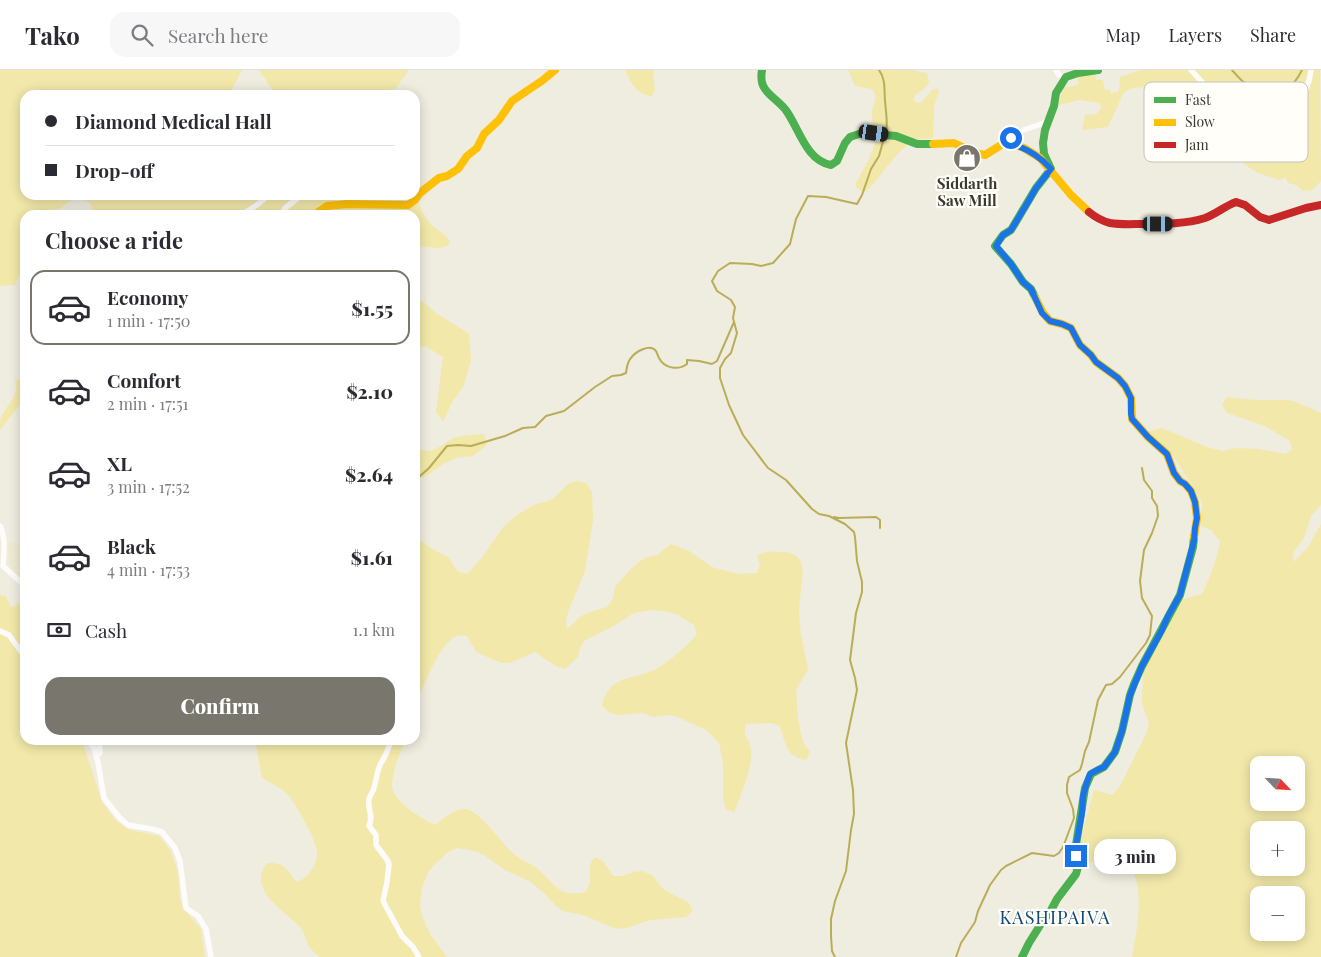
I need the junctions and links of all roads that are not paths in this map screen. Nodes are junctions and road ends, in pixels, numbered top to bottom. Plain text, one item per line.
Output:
1 (555, 70) edge
2 (762, 70) edge
3 (1056, 70) edge
4 (1098, 70) edge
5 (1190, 70) edge
6 (1065, 79) junction
7 (1201, 82) edge
8 (1050, 117) junction
9 (1006, 142) junction
10 (1051, 169) junction
11 (420, 193) edge
12 (264, 200) edge
13 (295, 200) edge
14 (415, 200) edge
15 (1321, 205) edge
16 (250, 210) edge
17 (284, 210) edge
18 (321, 210) edge
19 (0, 526) edge
20 (20, 581) edge
21 (0, 631) edge
22 (20, 651) edge
23 (92, 745) edge
24 (99, 745) edge
25 (389, 745) edge
26 (96, 755) junction
27 (211, 957) edge
28 (419, 957) edge
29 (1022, 957) edge

1 - 11 street
2 - 9 street
3 - 6 street
4 - 6 street
5 - 7 street
6 - 8 street
8 - 9 street
8 - 10 street
9 - 10 street
10 - 15 street
10 - 29 street
12 - 16 street
13 - 17 street
14 - 18 street
19 - 20 street
21 - 22 street
23 - 26 street
24 - 26 street
25 - 28 street
26 - 27 street

